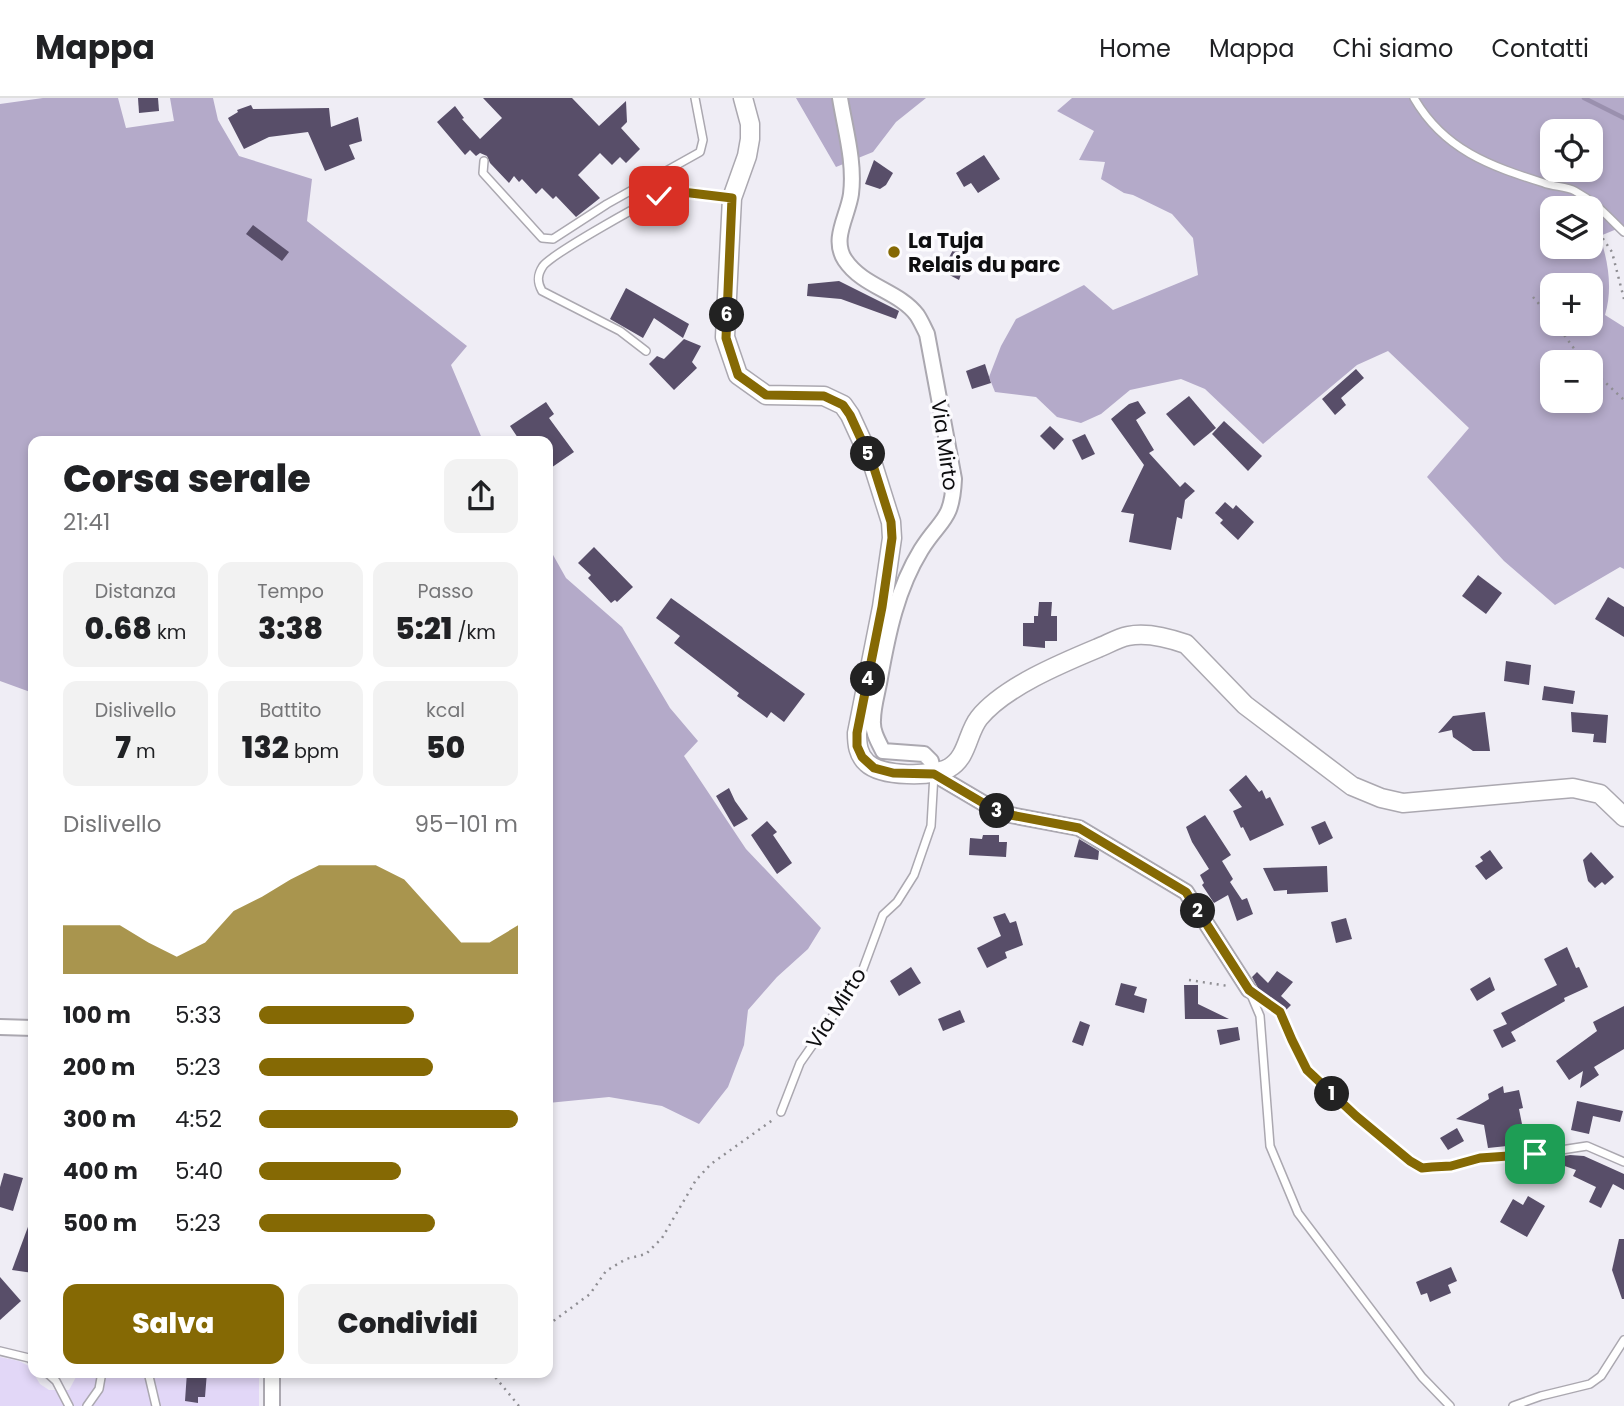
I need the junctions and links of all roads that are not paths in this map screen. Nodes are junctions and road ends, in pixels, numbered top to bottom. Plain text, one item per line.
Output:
1 (695, 98) edge
2 (743, 98) edge
3 (840, 98) edge
4 (1414, 98) edge
5 (484, 161) dead end
6 (732, 198) junction
7 (1624, 232) edge
8 (646, 351) dead end
9 (934, 774) junction
10 (1624, 817) edge
11 (1249, 990) junction
12 (0, 1027) edge
13 (28, 1028) edge
14 (781, 1112) road end
15 (1624, 1162) edge
16 (1624, 1340) edge
17 (0, 1351) edge
18 (28, 1358) edge
19 (53, 1378) edge
20 (101, 1378) edge
21 (149, 1378) edge
22 (272, 1378) edge
23 (69, 1406) edge
24 (88, 1406) edge
25 (156, 1406) edge
26 (272, 1406) edge
27 (1450, 1406) edge
28 (1513, 1406) edge

1 - 5 lane
2 - 6 street
3 - 9 street, Via Mirto
4 - 7 lane
6 - 8 lane
6 - 9 street
9 - 10 street
9 - 11 street
9 - 14 lane, Via Mirto
11 - 15 lane
11 - 27 lane
12 - 13 street
16 - 28 lane
17 - 18 lane
19 - 23 lane
20 - 24 lane
21 - 25 lane
22 - 26 street

